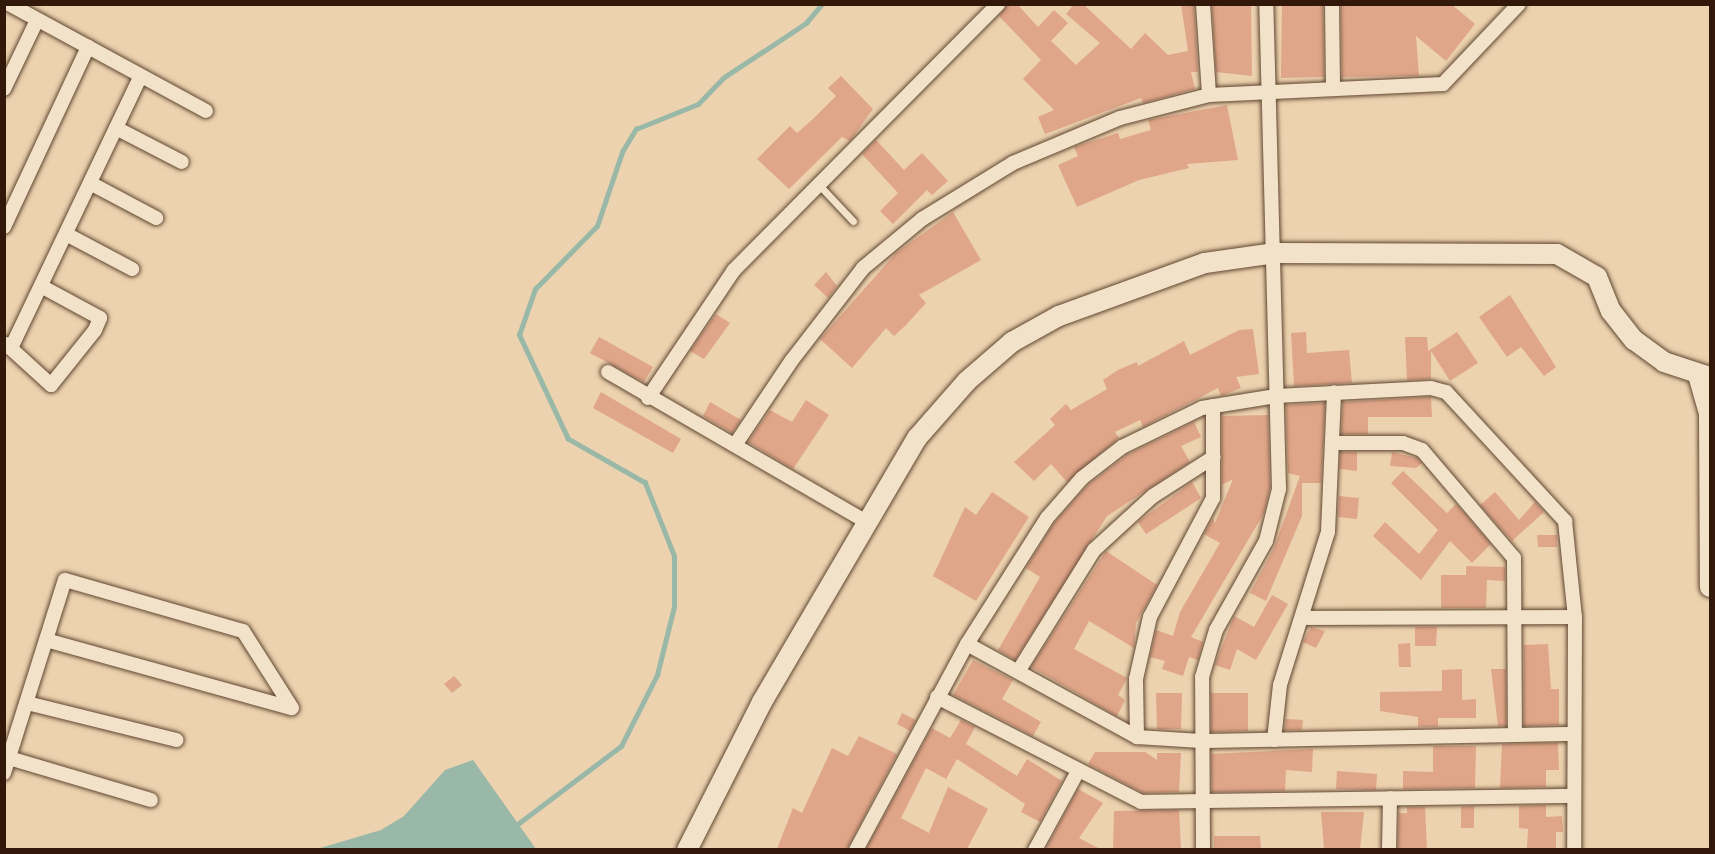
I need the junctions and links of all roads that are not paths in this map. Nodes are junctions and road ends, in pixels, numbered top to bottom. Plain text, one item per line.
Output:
1 (9, 4) edge
2 (998, 4) edge
3 (1203, 4) edge
4 (1266, 4) edge
5 (1332, 4) edge
6 (1514, 6) edge
7 (37, 20) junction
8 (88, 47) junction
9 (141, 76) junction
10 (1333, 87) junction
11 (1266, 88) junction
12 (4, 89) edge
13 (1209, 95) junction
14 (206, 111) dead end
15 (116, 128) junction
16 (182, 162) dead end
17 (90, 183) junction
18 (818, 184) junction
19 (156, 218) dead end
20 (853, 221) dead end
21 (4, 227) edge
22 (66, 234) junction
23 (1275, 254) junction
24 (132, 269) dead end
25 (41, 286) junction
26 (8, 346) edge
27 (608, 372) dead end
28 (1704, 376) edge
29 (1334, 392) junction
30 (1276, 396) junction
31 (648, 398) junction
32 (1213, 406) junction
33 (1332, 443) junction
34 (735, 445) junction
35 (1214, 457) junction
36 (865, 521) junction
37 (1710, 587) edge
38 (1517, 617) junction
39 (1575, 617) junction
40 (1304, 618) junction
41 (46, 640) junction
42 (967, 644) junction
43 (1019, 670) junction
44 (937, 697) junction
45 (27, 703) junction
46 (1573, 734) junction
47 (1515, 735) junction
48 (1137, 737) junction
49 (176, 740) dead end
50 (1274, 740) junction
51 (1201, 741) junction
52 (9, 758) junction
53 (1078, 771) junction
54 (4, 773) edge
55 (1574, 796) junction
56 (1390, 798) junction
57 (1201, 799) junction
58 (151, 800) dead end
59 (687, 849) edge
60 (856, 849) edge
61 (1035, 849) edge
62 (1203, 849) edge
63 (1389, 849) edge
64 (1574, 849) edge

1 - 7 street
2 - 18 street
3 - 13 street
4 - 11 street
5 - 10 street
6 - 10 street
7 - 8 street
7 - 12 street
8 - 9 street
8 - 21 street
9 - 14 street
9 - 15 street
10 - 11 street
11 - 13 street
11 - 23 street
13 - 34 street
15 - 16 street
15 - 17 street
17 - 19 street
17 - 22 street
18 - 20 lane
18 - 31 street
22 - 24 street
22 - 25 street
23 - 28 street
23 - 30 street
23 - 36 street
25 - 26 street
25 - 26 street
27 - 31 street
28 - 37 street
29 - 30 street
29 - 33 street
29 - 39 street
30 - 32 street
30 - 51 street
31 - 34 street
32 - 35 street
32 - 42 street
33 - 38 street
33 - 40 street
34 - 36 street
35 - 43 street
35 - 48 street
36 - 59 street
38 - 39 street
38 - 40 street
38 - 47 street
39 - 46 street
40 - 50 street
41 - 41 street
41 - 45 street
42 - 43 street
42 - 44 street
43 - 48 street
44 - 53 street
44 - 60 street
45 - 49 street
45 - 52 street
46 - 47 street
46 - 55 street
47 - 50 street
48 - 51 street
50 - 51 street
51 - 57 street
52 - 54 street
52 - 58 street
53 - 57 street
53 - 61 street
55 - 56 street
55 - 64 street
56 - 57 street
56 - 63 street
57 - 62 street

